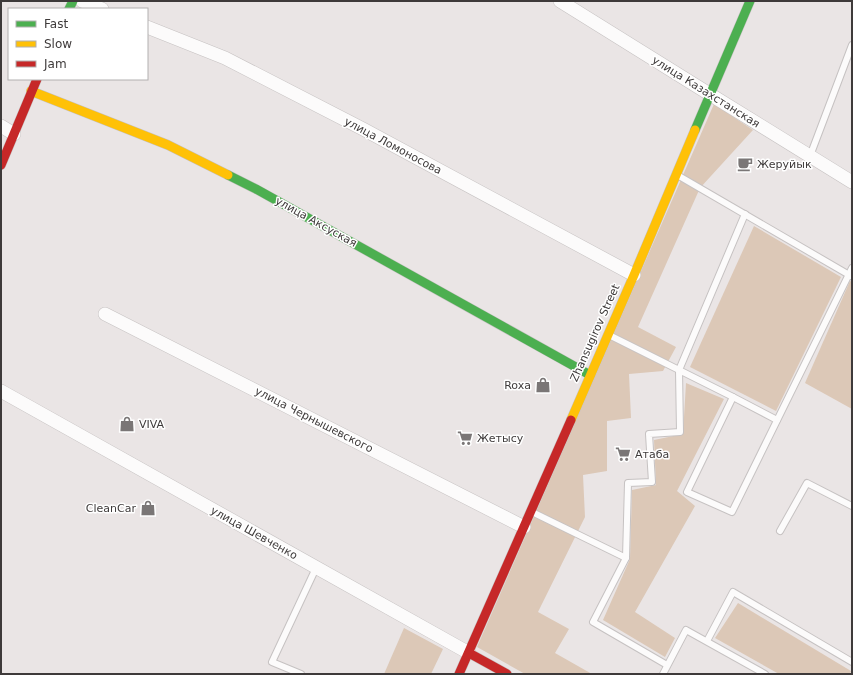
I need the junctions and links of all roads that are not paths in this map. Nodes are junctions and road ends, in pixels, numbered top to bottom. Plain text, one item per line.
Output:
1 (82, 1) edge
2 (560, 1) edge
3 (750, 1) edge
4 (100, 8) edge
5 (148, 27) edge
6 (852, 45) edge
7 (36, 80) edge
8 (31, 91) junction
9 (710, 95) junction
10 (1, 126) edge
11 (14, 134) junction
12 (810, 156) junction
13 (1, 165) edge
14 (677, 174) junction
15 (852, 182) edge
16 (745, 214) junction
17 (852, 268) edge
18 (634, 275) junction
19 (850, 275) edge
20 (104, 314) dead end
21 (608, 335) junction
22 (679, 370) junction
23 (590, 374) junction
24 (1, 391) edge
25 (733, 397) junction
26 (777, 420) junction
27 (852, 506) edge
28 (530, 512) junction
29 (524, 527) junction
30 (780, 531) dead end
31 (626, 558) junction
32 (316, 568) junction
33 (706, 641) junction
34 (469, 653) junction
35 (852, 662) edge
36 (667, 665) junction
37 (301, 674) edge
38 (459, 674) edge
39 (507, 674) edge
40 (662, 674) edge
41 (765, 674) edge

1 - 4 street
2 - 9 street, улица Казахстанская
3 - 9 street, Zhansugirov Street
5 - 18 street, улица Ломоносова
6 - 12 lane
7 - 8 street
8 - 11 street
8 - 23 street, улица Аксуская
9 - 12 street, улица Казахстанская
9 - 14 street, Zhansugirov Street
10 - 11 street
11 - 13 street
12 - 15 street, улица Казахстанская
14 - 16 lane
14 - 18 street, Zhansugirov Street
16 - 19 lane
16 - 22 lane
17 - 19 lane
18 - 21 street, Zhansugirov Street
19 - 26 lane
20 - 29 street, улица Чернышевского
21 - 22 lane
21 - 23 street, Zhansugirov Street
22 - 25 lane
22 - 31 lane
23 - 28 street, Zhansugirov Street
24 - 32 street, улица Шевченко
25 - 26 lane
25 - 26 lane
27 - 30 lane
28 - 29 street, Zhansugirov Street
28 - 31 lane
29 - 34 street, Zhansugirov Street
31 - 36 lane
32 - 34 street, улица Шевченко
32 - 37 lane
33 - 35 lane
33 - 36 lane
33 - 41 lane
34 - 38 street, Zhansugirov Street
34 - 39 street, улица Шевченко
36 - 40 lane

